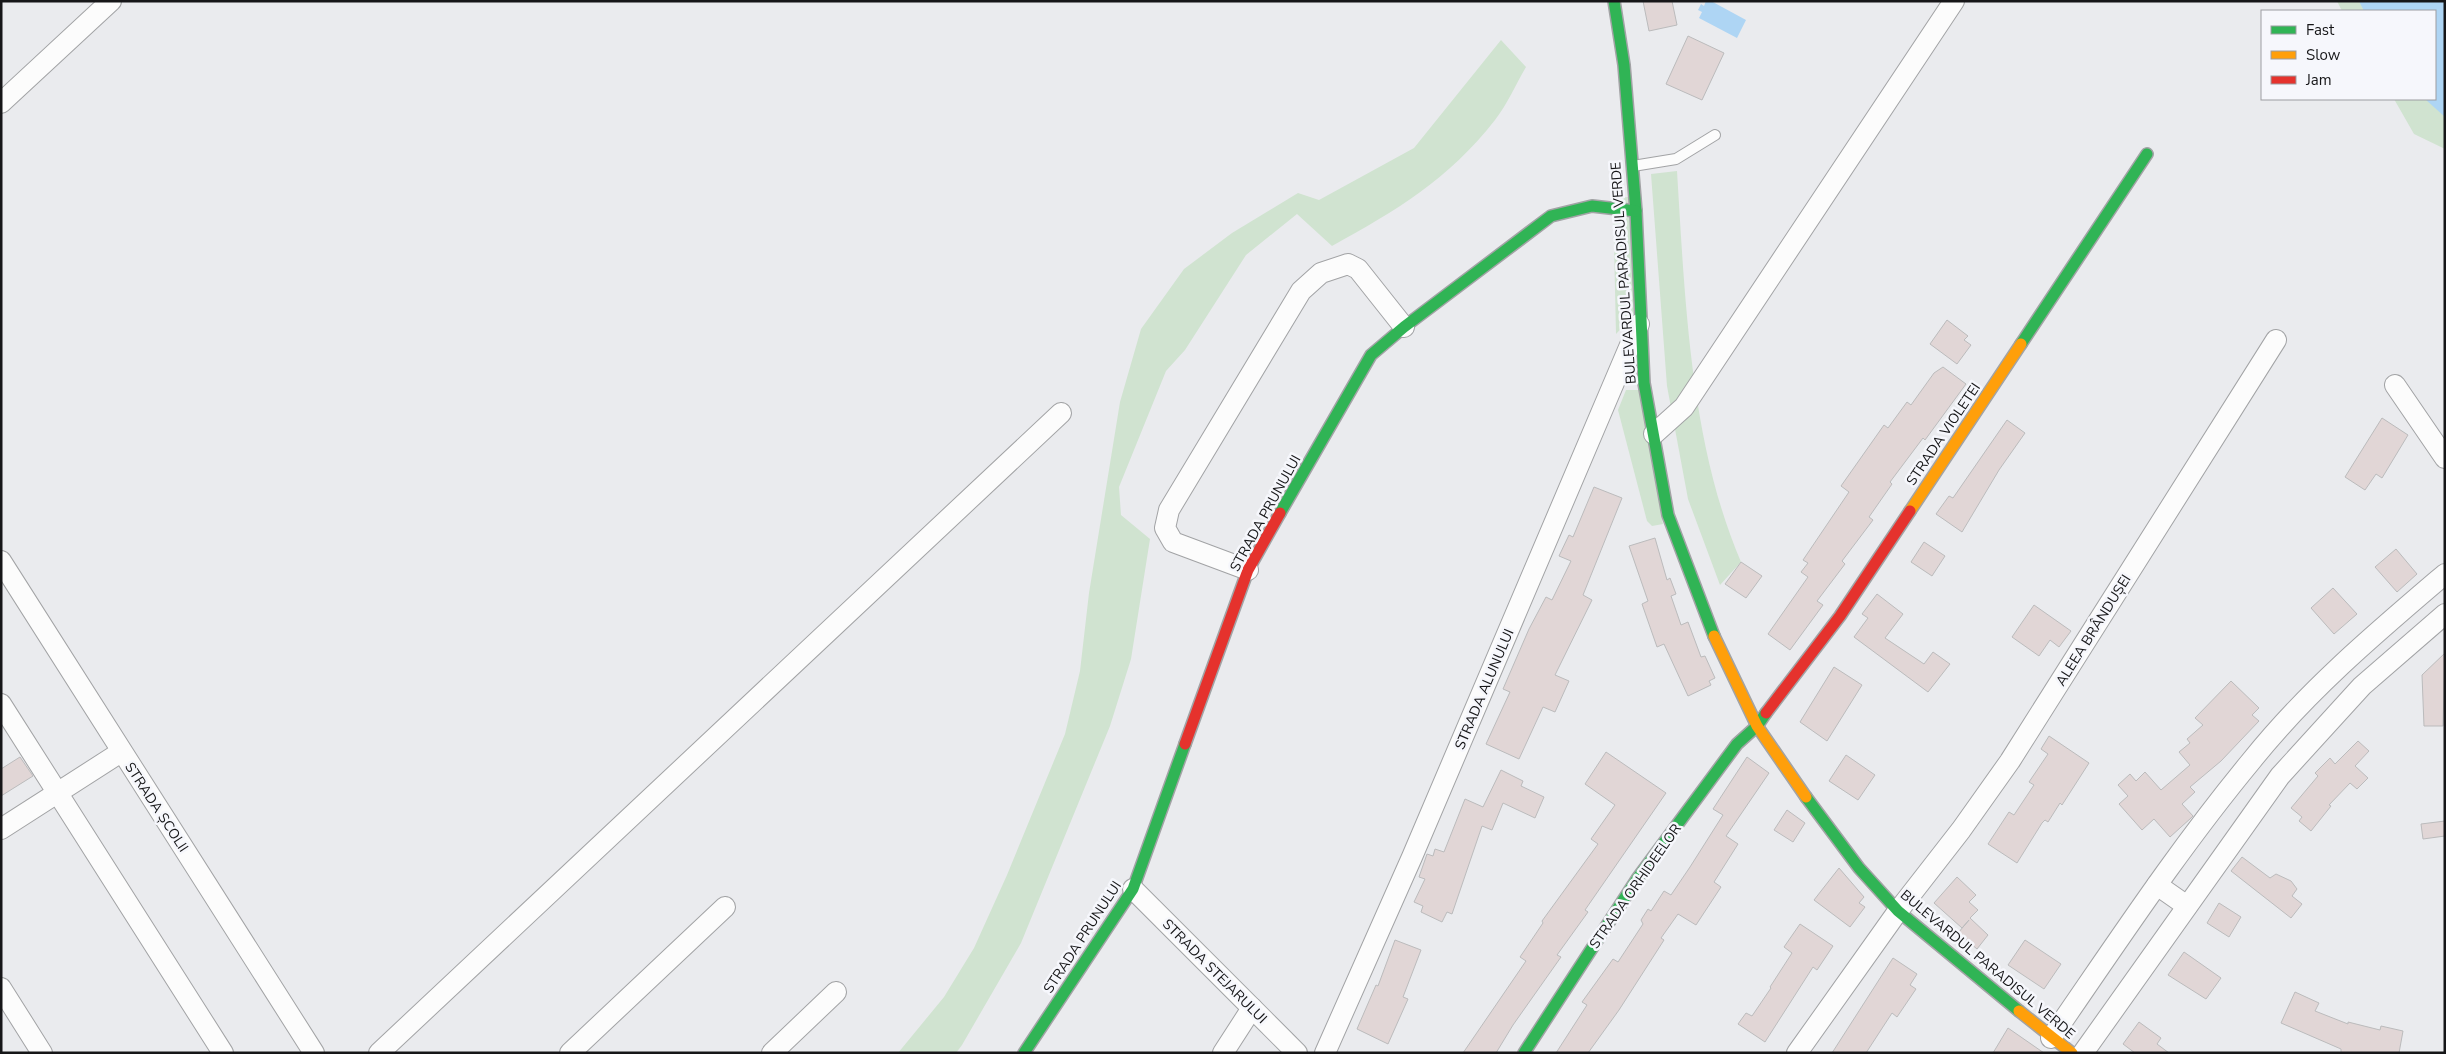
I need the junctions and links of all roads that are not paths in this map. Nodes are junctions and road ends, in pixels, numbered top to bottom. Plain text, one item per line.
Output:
1 (111, 1) edge
2 (1614, 1) edge
3 (1954, 1) edge
4 (1, 103) edge
5 (1715, 135) dead end
6 (2147, 154) dead end
7 (1632, 166) junction
8 (1636, 211) junction
9 (1639, 323) junction
10 (1404, 327) junction
11 (2276, 340) dead end
12 (2395, 385) dead end
13 (1061, 413) dead end
14 (1654, 434) junction
15 (2445, 458) edge
16 (1, 561) edge
17 (1248, 570) junction
18 (2445, 574) edge
19 (2445, 614) edge
20 (2342, 662) junction
21 (2362, 686) junction
22 (1, 704) edge
23 (1757, 726) junction
24 (121, 752) junction
25 (2252, 759) junction
26 (2280, 776) junction
27 (57, 793) junction
28 (1, 829) edge
29 (2156, 885) junction
30 (1133, 889) junction
31 (725, 906) dead end
32 (2187, 906) junction
33 (1898, 911) junction
34 (1, 988) edge
35 (836, 992) dead end
36 (1252, 1008) junction
37 (2061, 1048) edge
38 (42, 1053) edge
39 (223, 1053) edge
40 (314, 1053) edge
41 (379, 1053) edge
42 (570, 1053) edge
43 (772, 1053) edge
44 (1024, 1053) edge
45 (1223, 1053) edge
46 (1297, 1053) edge
47 (1325, 1053) edge
48 (1524, 1053) edge
49 (1797, 1053) edge
50 (2083, 1053) edge

1 - 4 street
2 - 7 street, BULEVARDUL PARADISUL VERDE
3 - 14 street
5 - 7 lane
6 - 23 street, STRADA VIOLETEI
7 - 8 street, BULEVARDUL PARADISUL VERDE
8 - 9 street, BULEVARDUL PARADISUL VERDE
8 - 10 street, STRADA PRUNULUI
9 - 14 street, BULEVARDUL PARADISUL VERDE
9 - 47 street, STRADA ALUNULUI
10 - 17 street, STRADA PRUNULUI
10 - 17 street
11 - 33 street, ALEEA BRÂNDUȘEI
12 - 15 street
13 - 41 street
14 - 23 street, BULEVARDUL PARADISUL VERDE
16 - 24 street, STRADA ȘCOLII
17 - 30 street, STRADA PRUNULUI
18 - 20 street
19 - 21 street
20 - 21 street
20 - 25 street
21 - 26 street
22 - 27 street
23 - 33 street, BULEVARDUL PARADISUL VERDE
23 - 48 street, STRADA ORHIDEELOR
24 - 27 street
24 - 40 street, STRADA ȘCOLII
25 - 26 street
25 - 29 street
26 - 32 street
27 - 28 street
27 - 39 street
29 - 32 street
29 - 37 street
30 - 36 street, STRADA STEJARULUI
30 - 44 street, STRADA PRUNULUI
31 - 42 street
32 - 50 street
33 - 37 street, BULEVARDUL PARADISUL VERDE
33 - 49 street
34 - 38 street
35 - 43 street
36 - 45 street
36 - 46 street, STRADA STEJARULUI

